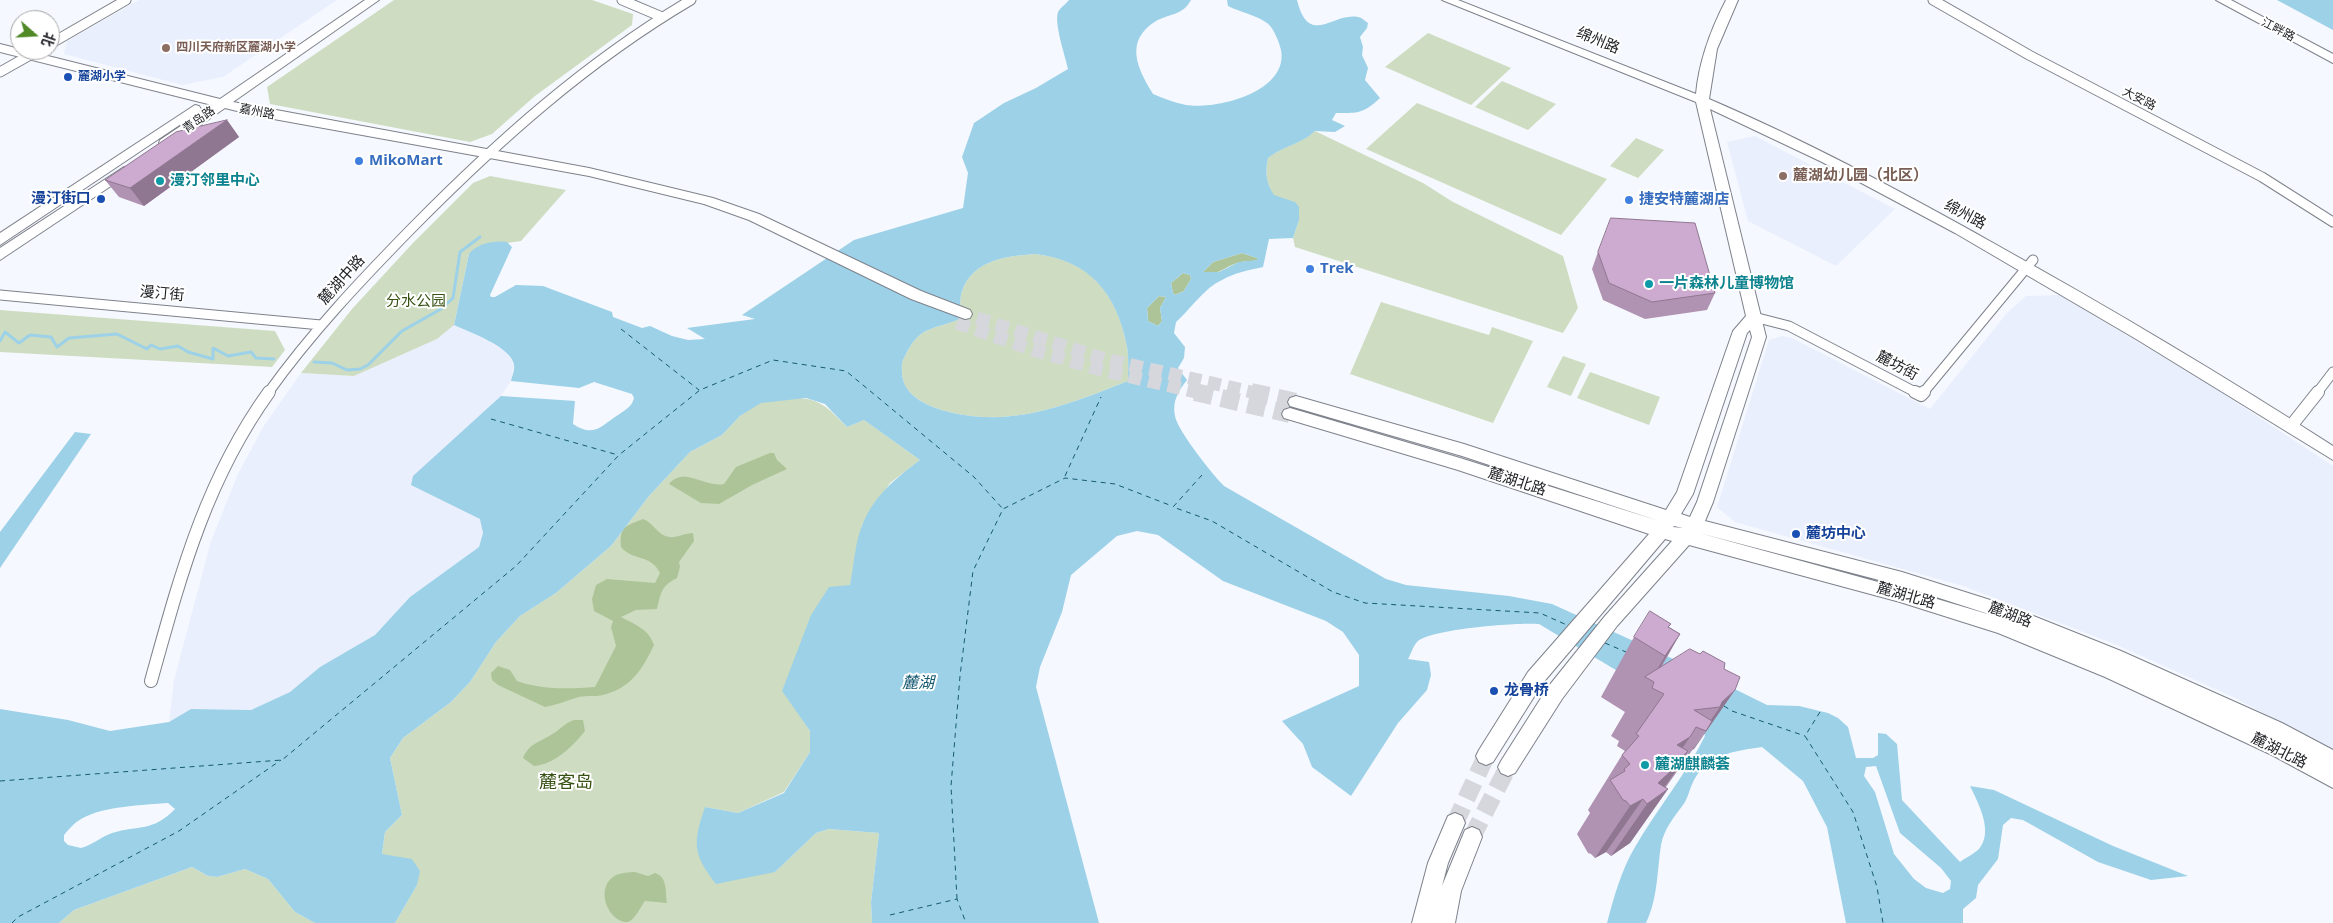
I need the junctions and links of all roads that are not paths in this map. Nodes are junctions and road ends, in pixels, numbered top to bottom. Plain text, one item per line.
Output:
1 (126, 0) edge
2 (354, 0) edge
3 (373, 0) edge
4 (622, 0) edge
5 (691, 0) edge
6 (1448, 0) edge
7 (1475, 0) edge
8 (1732, 0) edge
9 (1933, 0) edge
10 (2222, 0) edge
11 (662, 17) junction
12 (60, 38) edge
13 (22, 60) edge
14 (46, 60) edge
15 (49, 60) edge
16 (2333, 60) edge
17 (0, 72) edge
18 (1703, 96) junction
19 (213, 106) junction
20 (196, 109) junction
21 (484, 157) junction
22 (2333, 222) edge
23 (0, 240) edge
24 (0, 255) edge
25 (2029, 264) junction
26 (0, 295) edge
27 (1754, 317) junction
28 (961, 319) tunnel mouth
29 (321, 325) junction
30 (2333, 372) edge
31 (2294, 422) junction
32 (2333, 442) edge
33 (2333, 454) edge
34 (1666, 524) junction
35 (1690, 531) junction
36 (2132, 673) junction
37 (151, 681) dead end
38 (1486, 756) tunnel mouth
39 (2333, 760) edge
40 (1508, 767) tunnel mouth
41 (2333, 779) edge
42 (1455, 823) tunnel mouth
43 (1472, 838) tunnel mouth
44 (1433, 882) junction
45 (1451, 891) junction
46 (1423, 923) edge
47 (1444, 923) edge

1 - 12 street
2 - 19 street, 青岛路
3 - 19 main road, 青岛路
4 - 11 street
5 - 11 street, 麓湖中路
6 - 18 street, 绵州路
7 - 18 main road, 绵州路
8 - 18 street
9 - 22 street, 大安路
10 - 16 street, 江畔路
11 - 21 street, 麓湖中路
13 - 17 street
14 - 20 street, 嘉州路
15 - 19 street, 嘉州路
18 - 25 street, 绵州路
18 - 27 street
19 - 20 street, 青岛路
19 - 21 street, 嘉州路
19 - 24 main road, 青岛路
20 - 23 street, 青岛路
21 - 28 street, 嘉州路
21 - 29 street, 麓湖中路
25 - 27 street, 麓坊街
25 - 31 street, 绵州路
26 - 29 street, 漫汀街
27 - 34 street
27 - 35 street
29 - 37 street, 麓湖中路
30 - 31 street
31 - 32 main road, 绵州路
31 - 33 street, 绵州路
34 - 34 street, 麓湖北路
34 - 35 street, 麓湖北路
34 - 38 street
35 - 36 street, 麓湖北路
35 - 40 street
36 - 39 street
36 - 41 street, 麓湖北路
42 - 44 street
43 - 45 street
44 - 45 street
44 - 46 street
45 - 47 street

